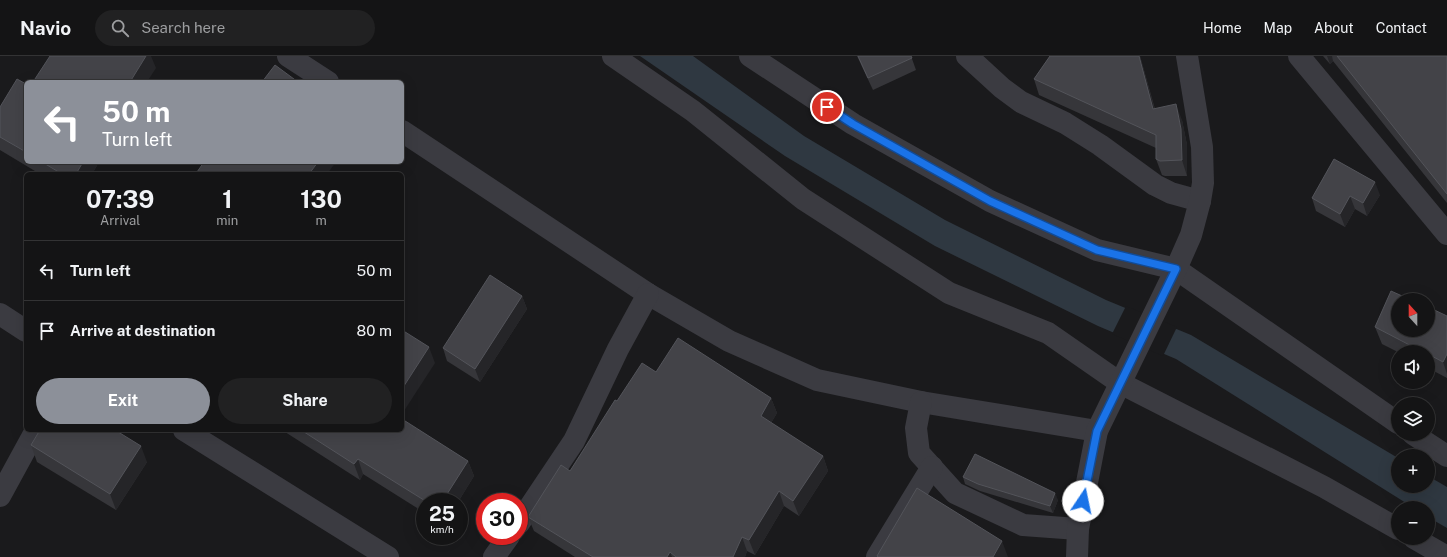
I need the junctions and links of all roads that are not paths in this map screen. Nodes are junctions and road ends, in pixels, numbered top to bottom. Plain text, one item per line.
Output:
1 (288, 56) edge
2 (614, 56) edge
3 (750, 56) edge
4 (967, 56) edge
5 (1187, 56) edge
6 (1299, 56) edge
7 (325, 80) edge
8 (404, 132) edge
9 (1200, 201) junction
10 (1447, 234) edge
11 (1176, 269) junction
12 (648, 294) junction
13 (0, 314) edge
14 (24, 330) edge
15 (1120, 383) junction
16 (921, 402) junction
17 (1391, 418) edge
18 (1097, 431) junction
19 (35, 432) edge
20 (187, 432) edge
21 (1424, 441) edge
22 (1447, 456) edge
23 (932, 467) junction
24 (0, 496) edge
25 (528, 510) edge
26 (1391, 525) edge
27 (1078, 528) junction
28 (503, 545) edge
29 (1426, 545) edge
30 (388, 557) edge
31 (494, 557) edge
32 (877, 557) edge
33 (1077, 557) edge
34 (1447, 557) edge

1 - 7 street
2 - 15 street
3 - 11 street
4 - 9 street
5 - 9 street
6 - 10 street
8 - 12 street
9 - 11 street
11 - 15 street
11 - 17 street
12 - 16 street
12 - 25 street
13 - 14 street
15 - 18 street
15 - 26 street
16 - 18 street
16 - 23 street
18 - 27 street
19 - 24 street
20 - 30 street
21 - 22 street
23 - 27 street
23 - 32 street
27 - 33 street
28 - 31 street
29 - 34 street

